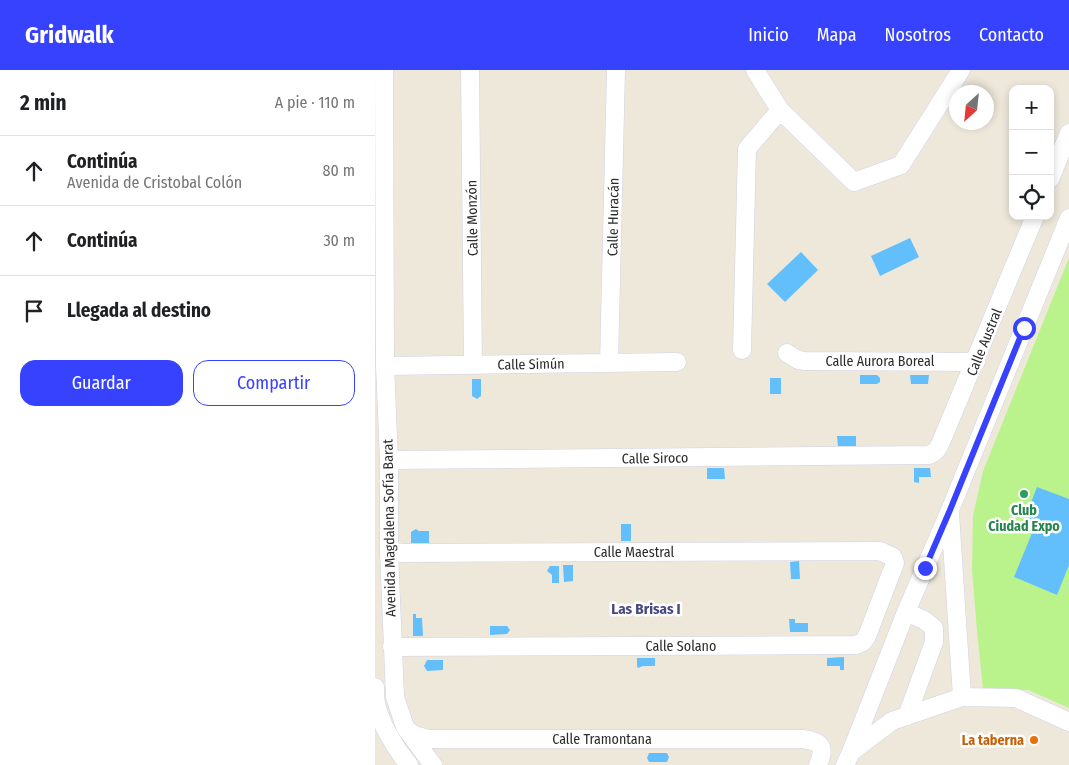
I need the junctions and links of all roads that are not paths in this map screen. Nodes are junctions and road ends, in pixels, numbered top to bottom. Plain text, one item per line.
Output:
1 (383, 70) edge
2 (470, 70) edge
3 (616, 70) edge
4 (755, 70) edge
5 (961, 70) edge
6 (780, 110) junction
7 (1069, 133) edge
8 (1052, 175) edge
9 (1069, 218) edge
10 (1033, 220) edge
11 (743, 350) dead end
12 (787, 353) dead end
13 (677, 362) dead end
14 (976, 362) junction
15 (609, 363) junction
16 (473, 365) junction
17 (385, 366) junction
18 (921, 456) joint
19 (389, 460) junction
20 (950, 510) junction
21 (880, 551) joint
22 (389, 552) junction
23 (925, 568) junction
24 (955, 578) junction
25 (906, 612) junction
26 (392, 647) junction
27 (375, 687) edge
28 (962, 697) junction
29 (907, 716) junction
30 (1069, 722) edge
31 (405, 727) junction
32 (848, 759) edge
33 (409, 765) edge
34 (433, 765) edge
35 (818, 765) edge

1 - 17 street, Avenida Magdalena Sofía Barat
2 - 16 street, Calle Monzón
3 - 15 street, Calle Huracán
4 - 6 street
5 - 6 street
6 - 11 street
7 - 8 street
9 - 20 street
10 - 14 street, Calle Austral
12 - 14 street, Calle Aurora Boreal
13 - 15 street, Calle Simún
14 - 18 street, Calle Austral
15 - 16 street, Calle Simún
16 - 17 street, Calle Simún
17 - 19 street, Avenida Magdalena Sofía Barat
18 - 19 street, Calle Siroco
19 - 22 street, Avenida Magdalena Sofía Barat
20 - 23 street
20 - 24 street
21 - 22 street, Calle Maestral
21 - 26 street, Calle Solano
22 - 26 street, Avenida Magdalena Sofía Barat
23 - 24 street
23 - 25 street
24 - 28 street
25 - 29 street
25 - 32 street
26 - 31 street, Avenida Magdalena Sofía Barat
27 - 33 street
28 - 29 street
28 - 30 street
29 - 32 street
31 - 34 street, Avenida Magdalena Sofía Barat
31 - 35 street, Calle Tramontana

